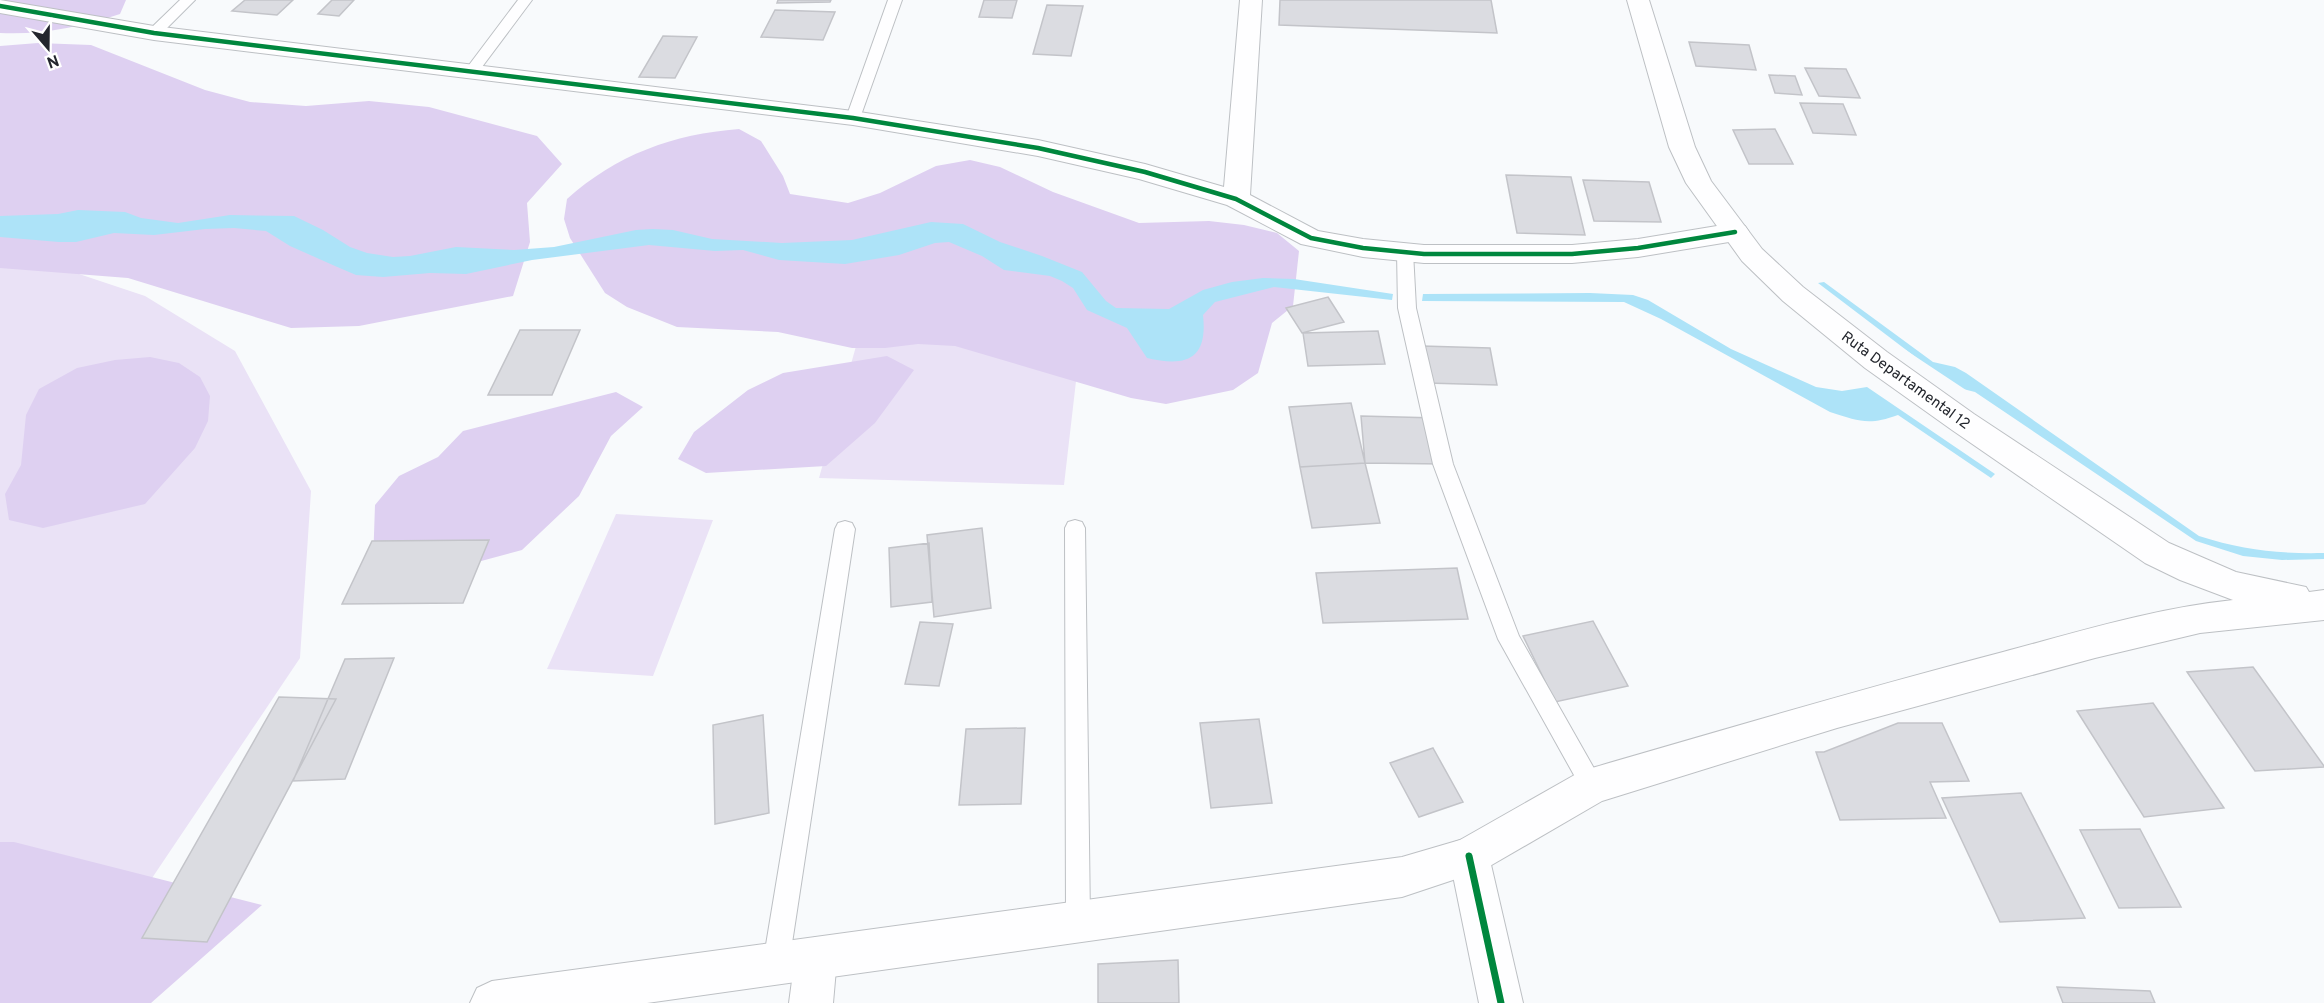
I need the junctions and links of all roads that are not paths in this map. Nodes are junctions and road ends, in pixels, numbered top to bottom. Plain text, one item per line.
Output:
1 (188, 0) edge
2 (525, 0) edge
3 (895, 0) edge
4 (1251, 0) edge
5 (1638, 0) edge
6 (0, 6) edge
7 (154, 33) junction
8 (471, 72) junction
9 (853, 118) junction
10 (1236, 199) junction
11 (1735, 232) junction
12 (1406, 252) junction
13 (1075, 528) dead end
14 (845, 530) dead end
15 (2324, 599) edge
16 (2324, 605) edge
17 (1592, 786) junction
18 (1469, 856) junction
19 (1078, 920) junction
20 (796, 961) junction
21 (492, 1003) edge
22 (811, 1003) edge
23 (1501, 1003) edge

1 - 7 lane
2 - 8 lane
3 - 9 lane
4 - 10 street
5 - 11 street, Ruta Departamental 12
6 - 7 street
7 - 8 street
8 - 9 street
9 - 10 street
10 - 12 street
11 - 12 street
11 - 15 street, Ruta Departamental 12
12 - 17 lane
13 - 19 lane
14 - 20 lane
16 - 17 street
17 - 18 street
18 - 19 street
18 - 23 street
19 - 20 street
20 - 21 street
20 - 22 street

